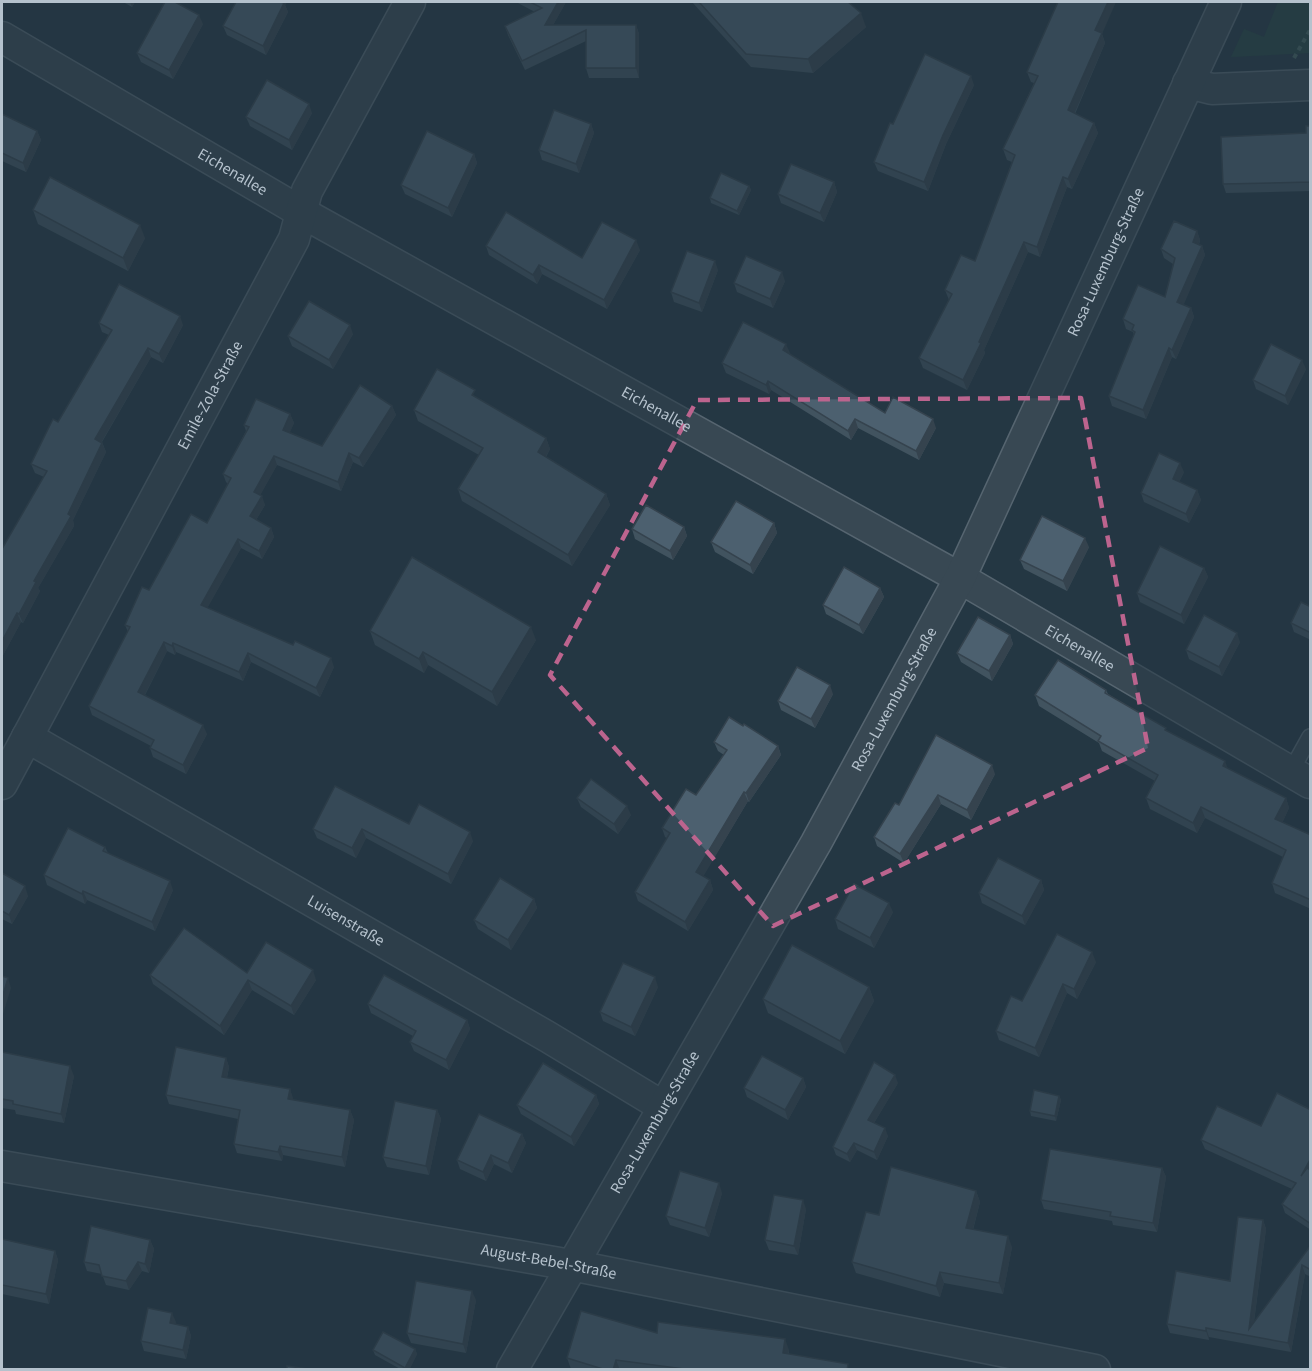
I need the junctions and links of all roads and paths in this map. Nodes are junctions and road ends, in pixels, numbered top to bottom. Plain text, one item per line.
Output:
1 (410, 2) edge
2 (1226, 2) edge
3 (2, 37) edge
4 (1188, 83) junction
5 (1311, 85) edge
6 (301, 212) junction
7 (960, 578) junction
8 (27, 737) junction
9 (1311, 737) edge
10 (1301, 777) edge
11 (2, 784) edge
12 (662, 1106) junction
13 (2, 1166) edge
14 (571, 1265) junction
15 (512, 1370) edge
16 (1095, 1370) edge

1 - 6 street, Emile-Zola-Straße
2 - 4 street, Rosa-Luxemburg-Straße
3 - 6 street, Eichenallee
4 - 5 street
4 - 7 street, Rosa-Luxemburg-Straße
6 - 7 street, Eichenallee
6 - 8 street, Emile-Zola-Straße
7 - 10 street, Eichenallee
7 - 12 street, Rosa-Luxemburg-Straße
8 - 11 street, Emile-Zola-Straße
8 - 12 street, Luisenstraße
9 - 10 lane
12 - 14 street, Rosa-Luxemburg-Straße
13 - 14 street, August-Bebel-Straße
14 - 15 street, Rosa-Luxemburg-Straße
14 - 16 street, August-Bebel-Straße

